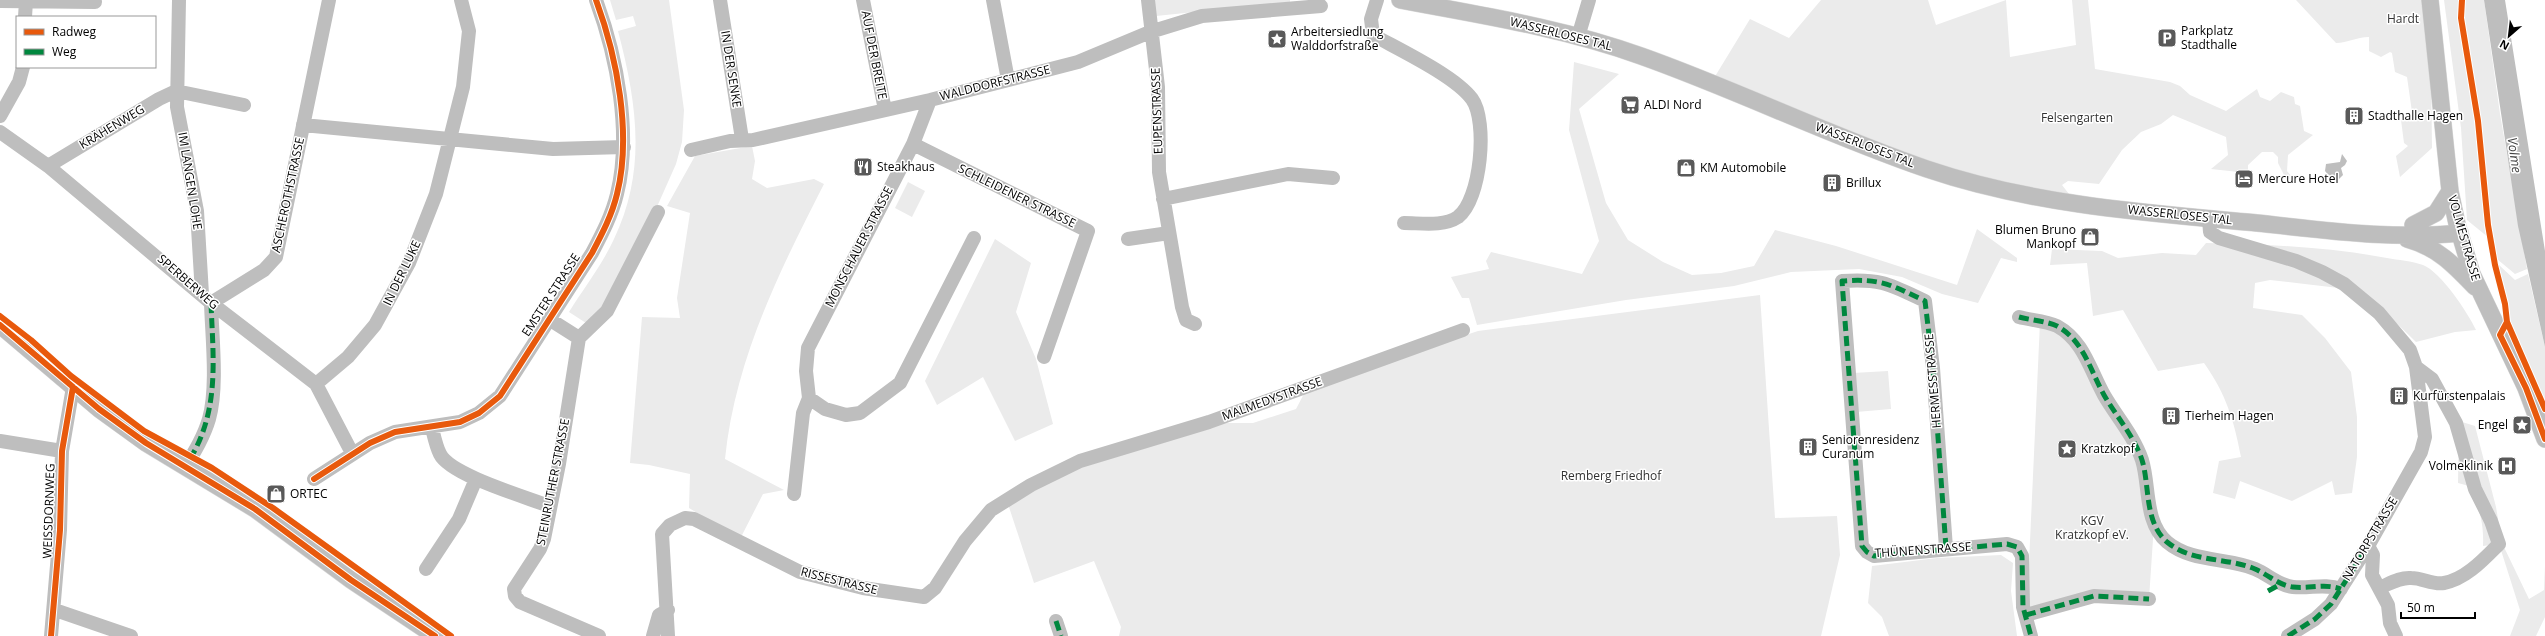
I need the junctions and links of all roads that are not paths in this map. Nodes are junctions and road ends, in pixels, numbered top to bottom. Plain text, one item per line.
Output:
1 (180, 0) edge
2 (329, 0) edge
3 (461, 0) edge
4 (596, 0) edge
5 (720, 0) edge
6 (863, 0) edge
7 (993, 0) edge
8 (1148, 0) edge
9 (1377, 0) edge
10 (1400, 0) edge
11 (1589, 0) edge
12 (2430, 0) edge
13 (0, 1) edge
14 (26, 1) junction
15 (95, 2) dead end
16 (1295, 4) edge
17 (1321, 6) dead end
18 (25, 16) edge
19 (1150, 32) junction
20 (1578, 37) junction
21 (23, 68) edge
22 (1008, 80) junction
23 (176, 91) junction
24 (930, 100) junction
25 (244, 105) dead end
26 (885, 110) junction
27 (0, 116) edge
28 (303, 125) junction
29 (0, 132) edge
30 (742, 138) junction
31 (451, 139) junction
32 (913, 144) junction
33 (624, 147) junction
34 (691, 150) dead end
35 (48, 166) junction
36 (1333, 178) dead end
37 (2450, 191) junction
38 (1163, 199) junction
39 (658, 212) dead end
40 (2209, 219) junction
41 (1404, 223) dead end
42 (2413, 225) junction
43 (2459, 228) junction
44 (2344, 231) junction
45 (1169, 233) junction
46 (2393, 235) junction
47 (974, 238) dead end
48 (1128, 239) dead end
49 (1842, 281) joint
50 (2480, 292) junction
51 (207, 299) junction
52 (2019, 317) dead end
53 (549, 319) junction
54 (1195, 324) dead end
55 (0, 325) edge
56 (1463, 330) dead end
57 (579, 338) junction
58 (1044, 357) dead end
59 (2416, 367) junction
60 (316, 384) junction
61 (73, 387) junction
62 (809, 398) junction
63 (432, 428) junction
64 (2545, 439) edge
65 (0, 441) edge
66 (62, 451) junction
67 (352, 453) junction
68 (1080, 461) joint
69 (186, 466) junction
70 (314, 479) dead end
71 (476, 479) junction
72 (794, 494) dead end
73 (549, 506) junction
74 (2368, 546) junction
75 (1946, 548) junction
76 (426, 569) dead end
77 (2282, 584) junction
78 (2379, 588) junction
79 (2341, 589) junction
80 (2268, 592) dead end
81 (2149, 599) dead end
82 (55, 610) junction
83 (668, 610) junction
84 (2026, 615) junction
85 (1056, 621) dead end
86 (51, 636) edge
87 (131, 636) edge
88 (435, 636) edge
89 (599, 636) edge
90 (654, 636) edge
91 (668, 636) edge
92 (1061, 636) edge
93 (2031, 636) edge
94 (2288, 636) edge
95 (2396, 636) edge

1 - 23 street, IM LANGEN LOHE
2 - 28 street, ASCHEROTHSTRASSE
3 - 31 street, IN DER LUKE
4 - 33 street, EMSTER STRASSE
5 - 30 street, IN DER SENKE
6 - 26 street, AUF DER BREITE
7 - 22 street
8 - 19 street, EUPENSTRASSE
9 - 41 street
10 - 20 main road, WASSERLOSES TAL
11 - 20 street
12 - 37 main road, VOLMESTRASSE
13 - 14 street
14 - 15 street
14 - 18 street
16 - 17 street, WALDDORFSTRASSE
16 - 19 street, WALDDORFSTRASSE
19 - 22 street, WALDDORFSTRASSE
19 - 38 street, EUPENSTRASSE
20 - 40 main road, WASSERLOSES TAL
21 - 27 street
22 - 24 street, WALDDORFSTRASSE
23 - 25 street
23 - 35 street, KRÄHENWEG
23 - 51 street, IM LANGEN LOHE
24 - 26 street, WALDDORFSTRASSE
24 - 32 street, MONSCHAUER STRASSE
26 - 30 street, WALDDORFSTRASSE
28 - 31 street, ASCHEROTHSTRASSE
28 - 51 street, ASCHEROTHSTRASSE
29 - 35 street, SPERBERWEG
30 - 34 street, WALDDORFSTRASSE
31 - 33 street
31 - 60 street, IN DER LUKE
32 - 58 street, SCHLEIDENER STRASSE
32 - 62 street, MONSCHAUER STRASSE
33 - 53 street, EMSTER STRASSE
35 - 51 street, SPERBERWEG
36 - 38 street
37 - 42 main road, WASSERLOSES TAL
37 - 43 main road, VOLMESTRASSE
38 - 45 street, EUPENSTRASSE
39 - 57 street
40 - 44 main road, WASSERLOSES TAL
40 - 59 street, NATORPSTRASSE
42 - 43 main road, WASSERLOSES TAL
42 - 44 main road, WASSERLOSES TAL
43 - 46 main road, WASSERLOSES TAL
43 - 50 main road, VOLMESTRASSE
44 - 46 main road, WASSERLOSES TAL
45 - 48 street
45 - 54 street, EUPENSTRASSE
46 - 50 main road, WASSERLOSES TAL
47 - 62 street
49 - 75 street, HERMESSTRASSE
49 - 75 street, THÜNENSTRASSE
50 - 64 main road, VOLMESTRASSE
51 - 60 street, SPERBERWEG
51 - 69 street
52 - 77 street, NATORPSTRASSE
53 - 57 street
53 - 63 street, EMSTER STRASSE
55 - 61 main road
56 - 68 street, MALMEDYSTRASSE
57 - 73 street, STEINRUTHER STRASSE
59 - 74 street, NATORPSTRASSE
59 - 78 street
60 - 67 street, SPERBERWEG
61 - 66 street, WEISSDORNWEG
61 - 69 main road
62 - 72 street, MONSCHAUER STRASSE
63 - 67 street, EMSTER STRASSE
63 - 71 street
65 - 66 street
66 - 82 street, WEISSDORNWEG
67 - 70 street, EMSTER STRASSE
68 - 83 street, RISSESTRASSE
69 - 88 main road
71 - 73 street
71 - 76 street
73 - 89 street, STEINRUTHER STRASSE
74 - 78 street
74 - 79 street, NATORPSTRASSE
75 - 84 street, THÜNENSTRASSE
77 - 79 street, NATORPSTRASSE
77 - 80 street
78 - 95 street
79 - 94 street
81 - 84 street
82 - 86 street, WEISSDORNWEG
82 - 87 street
83 - 90 street
83 - 91 street, RISSESTRASSE
84 - 93 street, THÜNENSTRASSE
85 - 92 street

